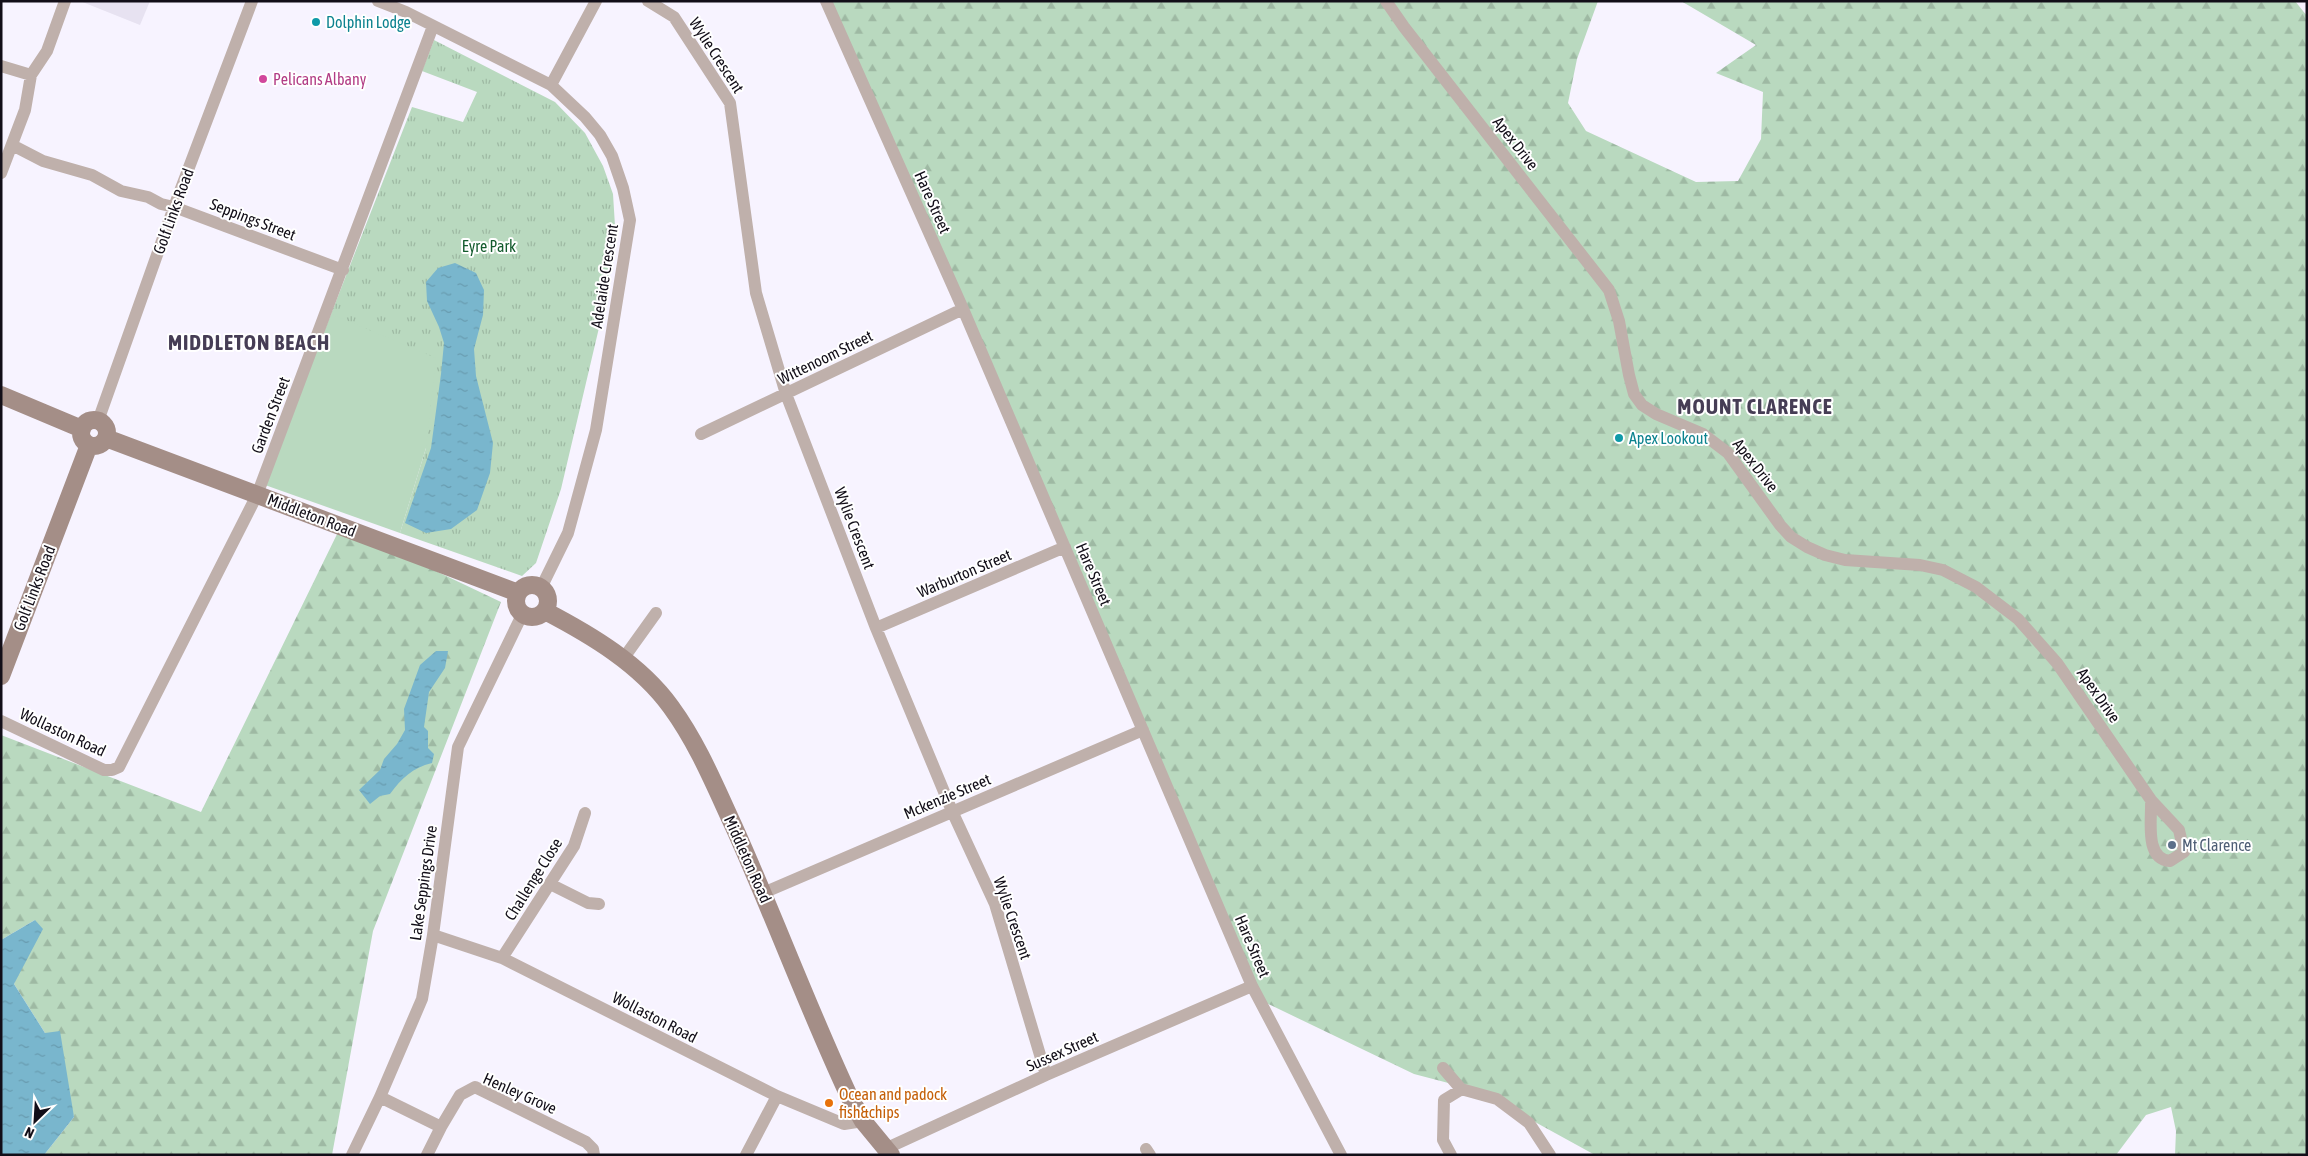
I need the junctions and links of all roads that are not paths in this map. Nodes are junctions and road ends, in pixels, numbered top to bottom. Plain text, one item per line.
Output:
1 (65, 1) edge
2 (252, 1) edge
3 (378, 1) edge
4 (596, 1) edge
5 (648, 1) edge
6 (826, 1) edge
7 (1386, 1) edge
8 (433, 26) junction
9 (1, 66) edge
10 (31, 75) junction
11 (551, 85) junction
12 (12, 144) junction
13 (1, 173) edge
14 (174, 207) junction
15 (343, 270) junction
16 (963, 309) junction
17 (786, 394) junction
18 (1, 395) edge
19 (98, 421) junction
20 (701, 434) dead end
21 (86, 437) junction
22 (106, 438) junction
23 (257, 495) junction
24 (1065, 547) junction
25 (541, 588) junction
26 (518, 593) junction
27 (546, 611) junction
28 (656, 613) dead end
29 (522, 615) junction
30 (876, 628) junction
31 (623, 659) junction
32 (1, 676) edge
33 (1, 721) edge
34 (1143, 730) junction
35 (112, 770) joint
36 (2152, 800) dead end
37 (952, 811) junction
38 (585, 813) dead end
39 (550, 884) junction
40 (764, 893) junction
41 (599, 904) dead end
42 (434, 935) junction
43 (502, 958) junction
44 (1252, 986) junction
45 (1443, 1068) dead end
46 (1046, 1075) junction
47 (1462, 1089) junction
48 (777, 1096) junction
49 (380, 1097) junction
50 (863, 1121) junction
51 (441, 1127) junction
52 (888, 1152) edge
53 (352, 1155) edge
54 (427, 1155) edge
55 (594, 1155) edge
56 (746, 1155) edge
57 (1341, 1155) edge
58 (1451, 1155) edge
59 (1550, 1155) edge

1 - 10 street
2 - 14 street, Golf Links Road
3 - 8 street, Adelaide Crescent
4 - 11 street
5 - 17 street, Wylie Crescent
6 - 16 street, Hare Street
7 - 36 street, Apex Drive
8 - 11 street, Adelaide Crescent
8 - 15 street, Garden Street
9 - 10 street
10 - 12 street
11 - 25 street, Adelaide Crescent
12 - 13 street
12 - 14 street, Seppings Street
14 - 15 street, Seppings Street
14 - 19 street, Golf Links Road
15 - 23 street, Garden Street
16 - 17 street, Wittenoom Street
16 - 24 street, Hare Street
17 - 20 street, Wittenoom Street
17 - 30 street, Wylie Crescent
18 - 21 main road
19 - 21 main road
19 - 22 main road
21 - 22 main road
21 - 32 main road, Golf Links Road
22 - 23 main road, Middleton Road
23 - 26 main road, Middleton Road
23 - 35 street, Garden Street
24 - 30 street, Warburton Street
24 - 34 street, Hare Street
25 - 26 main road
25 - 27 main road
26 - 29 main road
27 - 29 main road
27 - 31 main road, Middleton Road
28 - 31 street
29 - 42 street, Lake Seppings Drive
30 - 37 street, Wylie Crescent
31 - 40 main road, Middleton Road
33 - 35 street, Wollaston Road
34 - 37 street, Mckenzie Street
34 - 44 street, Hare Street
37 - 40 street, Mckenzie Street
37 - 46 street, Wylie Crescent
38 - 39 street, Challenge Close
39 - 41 street
39 - 43 street, Challenge Close
40 - 50 main road, Middleton Road
42 - 43 street, Wollaston Road
42 - 49 street, Lake Seppings Drive
43 - 48 street, Wollaston Road
44 - 46 street, Sussex Street
44 - 57 street, Hare Street
45 - 47 street
46 - 52 street, Sussex Street
47 - 58 street
47 - 59 street
48 - 50 street, Wollaston Road
48 - 56 street
49 - 51 street
49 - 53 street, Lake Seppings Drive
50 - 52 main road, Middleton Road
51 - 54 street, Henley Grove
51 - 55 street, Henley Grove

